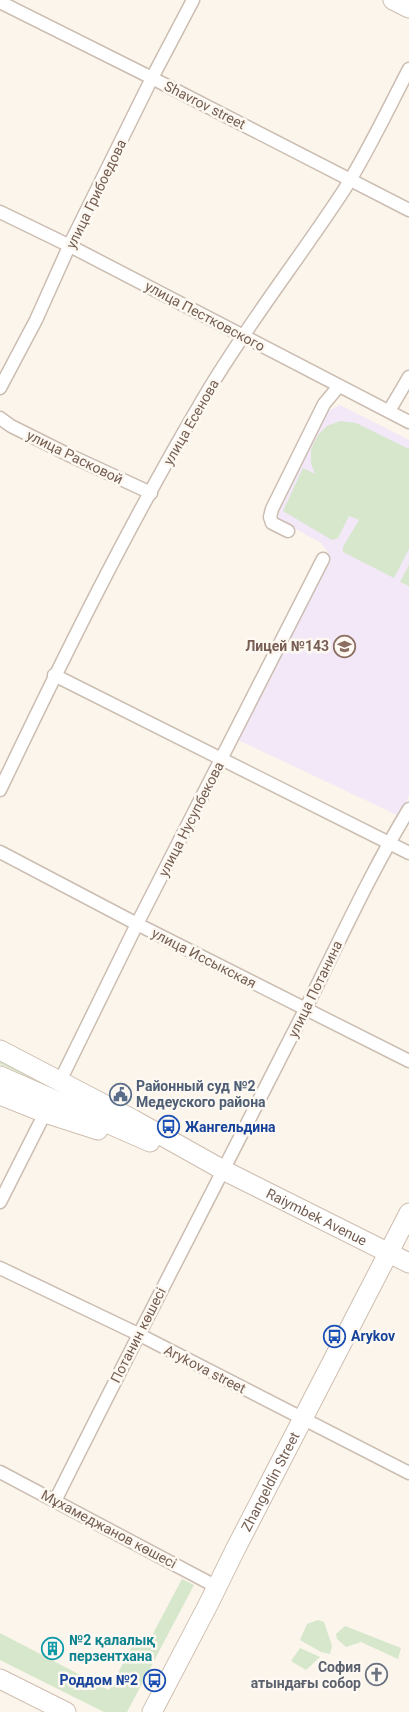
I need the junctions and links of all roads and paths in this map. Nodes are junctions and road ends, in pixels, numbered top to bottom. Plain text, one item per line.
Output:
1 (193, 0) edge
2 (393, 0) edge
3 (0, 2) edge
4 (409, 8) edge
5 (409, 69) edge
6 (152, 78) junction
7 (350, 180) junction
8 (409, 210) edge
9 (0, 212) edge
10 (70, 246) junction
11 (242, 336) junction
12 (409, 377) edge
13 (339, 386) junction
14 (0, 388) edge
15 (389, 411) junction
16 (0, 418) edge
17 (409, 422) edge
18 (151, 493) junction
19 (288, 532) dead end
20 (323, 559) dead end
21 (54, 675) junction
22 (221, 759) junction
23 (0, 790) edge
24 (409, 810) edge
25 (388, 843) junction
26 (0, 852) edge
27 (409, 853) edge
28 (138, 924) junction
29 (304, 1009) junction
30 (0, 1050) edge
31 (409, 1061) edge
32 (0, 1076) edge
33 (60, 1081) junction
34 (0, 1095) edge
35 (45, 1113) junction
36 (176, 1153) junction
37 (223, 1170) junction
38 (0, 1202) edge
39 (409, 1213) edge
40 (388, 1252) junction
41 (409, 1263) edge
42 (0, 1268) edge
43 (138, 1334) junction
44 (302, 1418) junction
45 (0, 1472) edge
46 (409, 1472) edge
47 (55, 1501) junction
48 (217, 1587) junction
49 (0, 1679) edge
50 (66, 1712) edge
51 (152, 1712) edge

1 - 6 street, улица Грибоедова
2 - 4 main road
3 - 6 street, Shavrov street
5 - 7 street, улица Есенова
6 - 7 street, Shavrov street
6 - 10 street, улица Грибоедова
7 - 8 street, Shavrov street
7 - 11 street, улица Есенова
9 - 10 street, улица Пестковского
10 - 11 street, улица Пестковского
10 - 14 street, улица Грибоедова
11 - 13 street, улица Пестковского
11 - 18 street, улица Есенова
12 - 15 street
13 - 15 street, улица Пестковского
13 - 19 street
15 - 17 street, улица Пестковского
16 - 18 street, улица Расковой
18 - 21 street, улица Есенова
20 - 22 street, улица Нусупбекова
21 - 22 street
21 - 23 street, улица Есенова
22 - 25 street
22 - 28 street, улица Нусупбекова
24 - 25 street, улица Потанина
25 - 27 street
25 - 29 street, улица Потанина
26 - 28 street, улица Иссыкская
28 - 29 street, улица Иссыкская
28 - 33 street, улица Нусупбекова
29 - 31 street, улица Иссыкская
29 - 37 street, улица Потанина
30 - 33 main road, Raiymbek Avenue
32 - 36 main road, Raiymbek Avenue
33 - 37 main road, Raiymbek Avenue
34 - 35 main road, Raiymbek Avenue
35 - 36 main road, Raiymbek Avenue
35 - 38 street
36 - 37 main road, Raiymbek Avenue
37 - 40 main road, Raiymbek Avenue
37 - 43 street, Потанин көшесі
39 - 40 main road, Zhangeldin Street
40 - 41 main road, Raiymbek Avenue
40 - 44 main road, Zhangeldin Street
42 - 43 street, Arykova street
43 - 44 street, Arykova street
43 - 47 street, Потанин көшесі
44 - 46 street, Arykova street
44 - 48 main road, Zhangeldin Street
45 - 47 street, Мұхамеджанов көшесі
47 - 48 street, Мұхамеджанов көшесі
48 - 51 main road, Zhangeldin Street
49 - 50 main road

